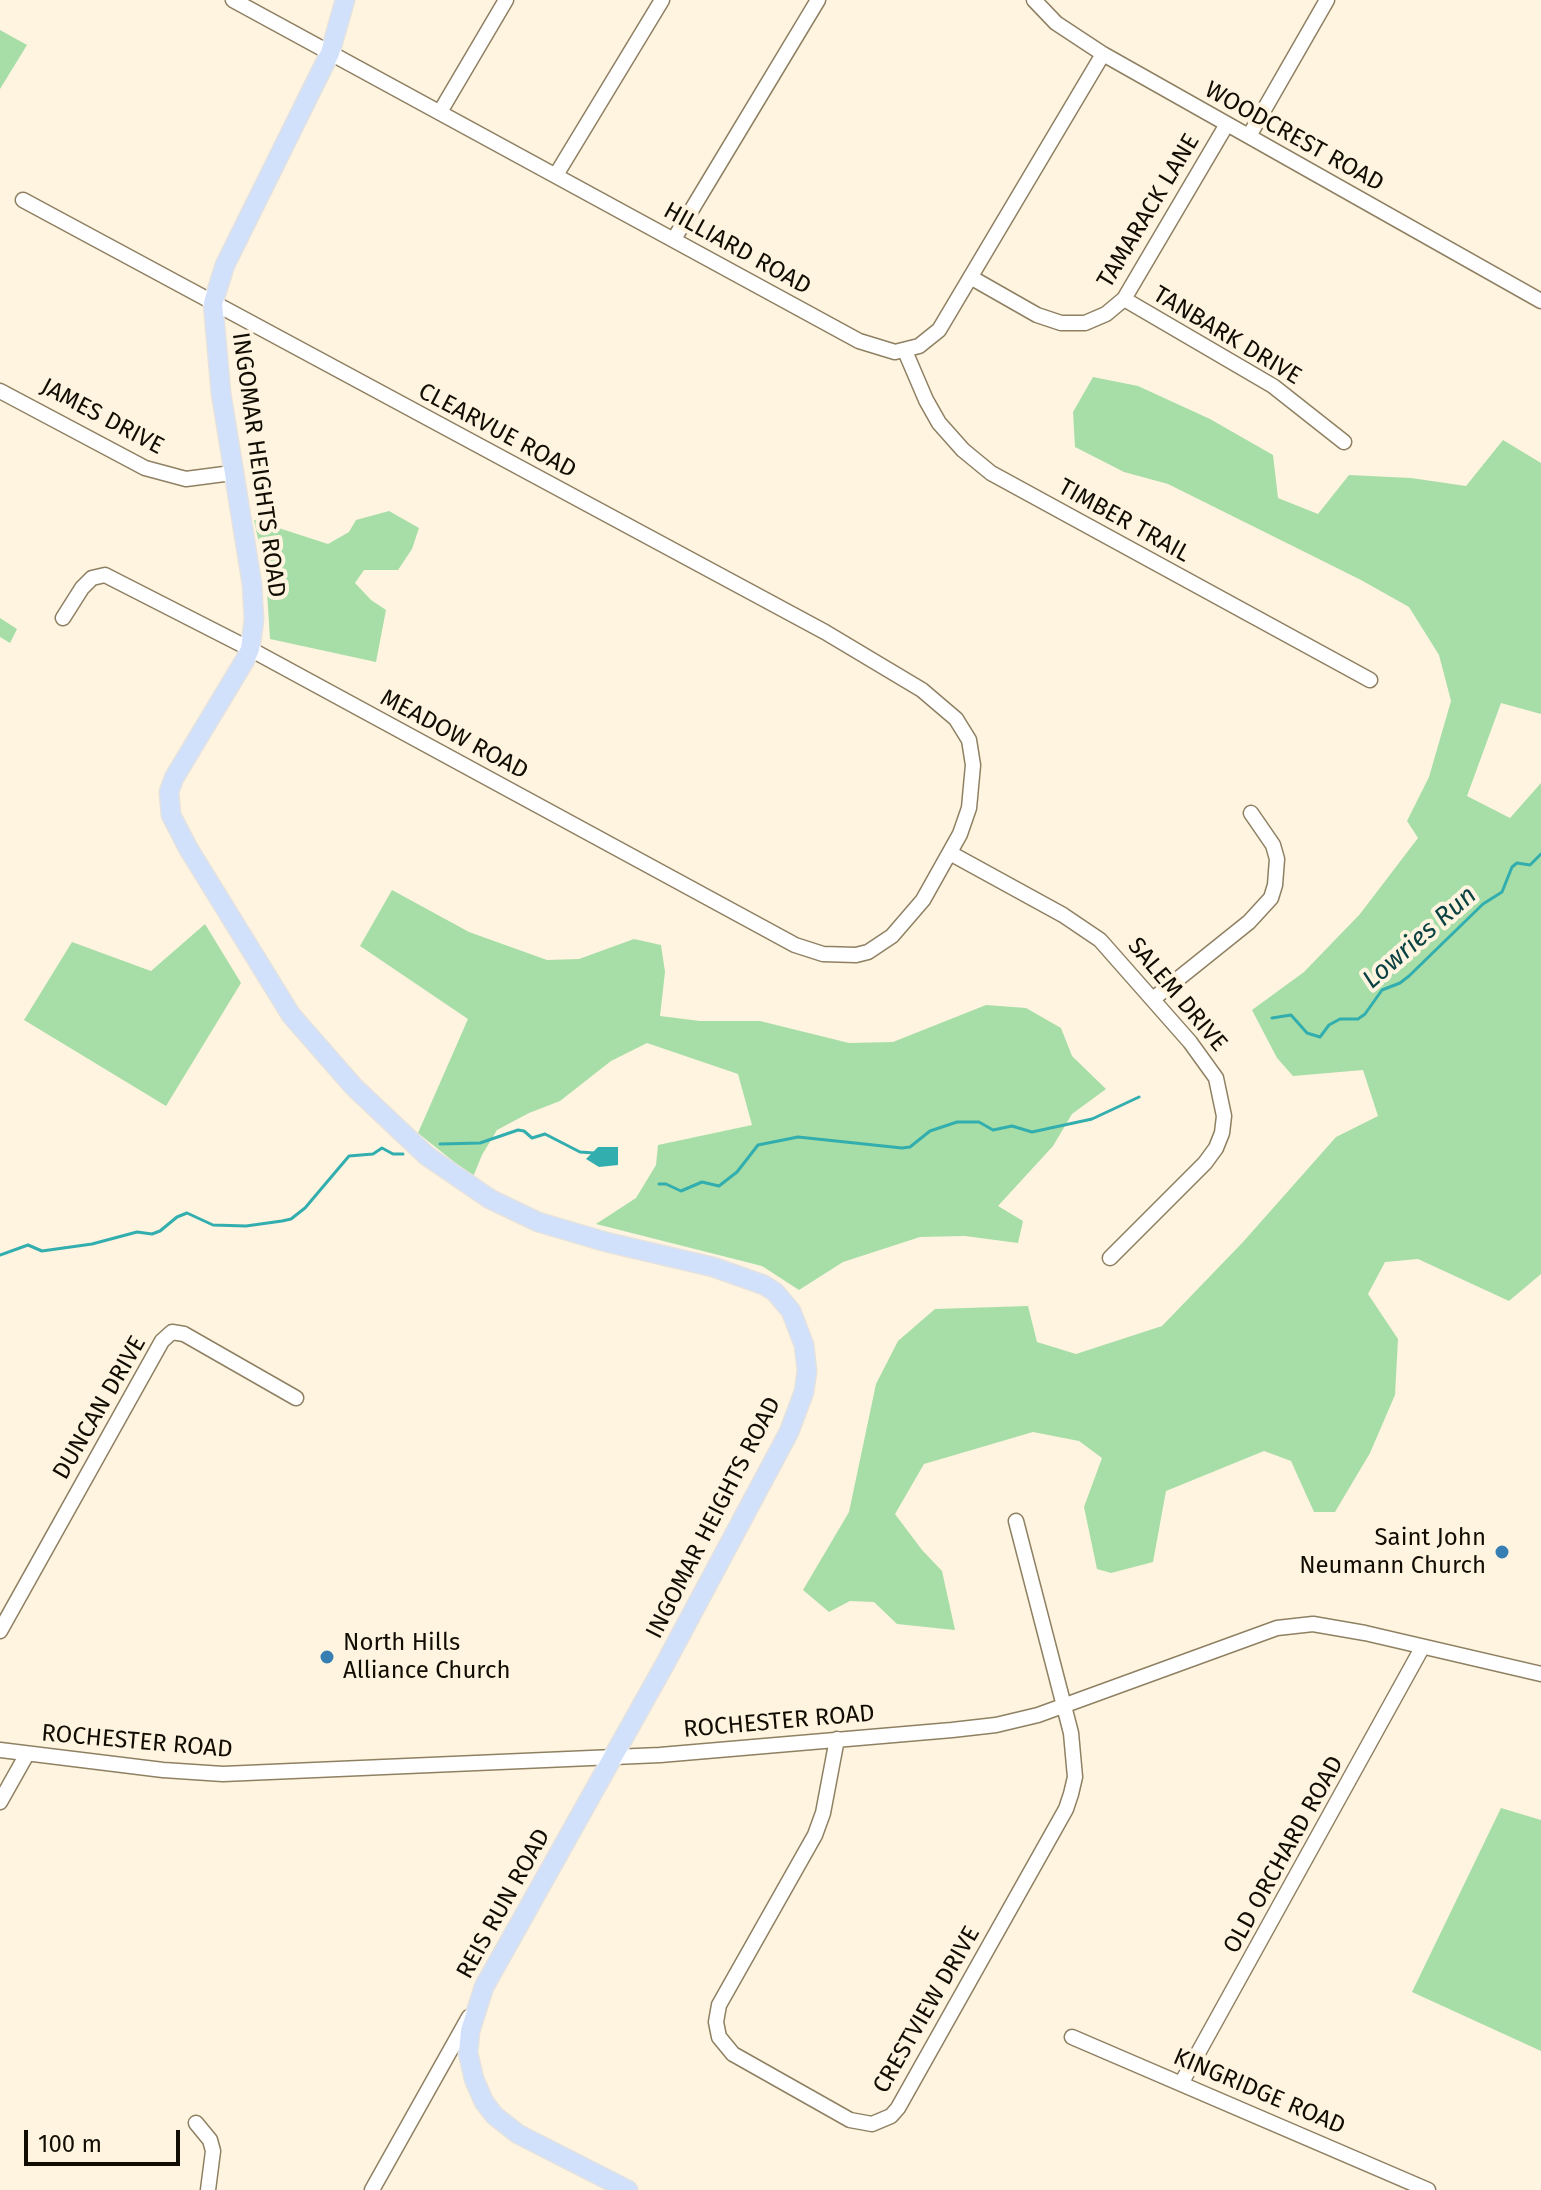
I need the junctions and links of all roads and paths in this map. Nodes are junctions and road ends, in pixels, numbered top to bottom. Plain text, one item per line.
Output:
1 (233, 0) edge
2 (345, 0) edge
3 (506, 0) edge
4 (662, 0) edge
5 (818, 0) edge
6 (1034, 0) edge
7 (1327, 0) edge
8 (330, 53) junction
9 (1103, 54) junction
10 (440, 112) junction
11 (1227, 124) junction
12 (1249, 136) junction
13 (556, 175) junction
14 (23, 200) dead end
15 (674, 239) junction
16 (972, 278) junction
17 (1124, 299) junction
18 (1541, 301) edge
19 (213, 303) junction
20 (905, 351) junction
21 (0, 391) edge
22 (1344, 442) dead end
23 (232, 473) junction
24 (63, 618) dead end
25 (250, 649) junction
26 (1370, 680) dead end
27 (1251, 813) dead end
28 (950, 853) junction
29 (841, 956) joint
30 (1153, 999) junction
31 (1110, 1258) dead end
32 (296, 1398) dead end
33 (1016, 1521) dead end
34 (0, 1631) edge
35 (1422, 1648) junction
36 (1541, 1674) edge
37 (1062, 1706) junction
38 (837, 1739) junction
39 (0, 1750) edge
40 (27, 1754) junction
41 (614, 1757) junction
42 (0, 1802) edge
43 (477, 2003) junction
44 (1072, 2037) dead end
45 (468, 2053) junction
46 (1182, 2082) junction
47 (426, 2090) junction
48 (196, 2123) dead end
49 (208, 2190) edge
50 (372, 2190) edge
51 (628, 2190) edge
52 (1428, 2190) edge

1 - 8 street, HILLIARD ROAD
2 - 8 main road, INGOMAR HEIGHTS ROAD
3 - 10 street
4 - 13 street
5 - 15 street
6 - 9 street, WOODCREST ROAD
7 - 12 street
8 - 10 street, HILLIARD ROAD
8 - 19 main road, INGOMAR HEIGHTS ROAD
9 - 11 street, WOODCREST ROAD
9 - 16 street
10 - 13 street, HILLIARD ROAD
11 - 12 street, WOODCREST ROAD
11 - 17 street, TAMARACK LANE
12 - 18 street, WOODCREST ROAD
13 - 15 street, HILLIARD ROAD
14 - 19 street, CLEARVUE ROAD
15 - 20 street, HILLIARD ROAD
16 - 17 street, TAMARACK LANE
16 - 20 street
17 - 22 street, TANBARK DRIVE
19 - 23 main road, INGOMAR HEIGHTS ROAD
19 - 28 street, CLEARVUE ROAD
20 - 26 street, TIMBER TRAIL
21 - 23 street, JAMES DRIVE
23 - 25 main road, INGOMAR HEIGHTS ROAD
24 - 25 street, MEADOW ROAD
25 - 29 street, MEADOW ROAD
25 - 41 main road, INGOMAR HEIGHTS ROAD
27 - 30 street
28 - 29 street, CLEARVUE ROAD
28 - 30 street, SALEM DRIVE
30 - 31 street, SALEM DRIVE
32 - 34 street, DUNCAN DRIVE
33 - 37 street
35 - 36 street, ROCHESTER ROAD
35 - 37 street, ROCHESTER ROAD
35 - 46 street, OLD ORCHARD ROAD
37 - 38 street, ROCHESTER ROAD
37 - 38 street, CRESTVIEW DRIVE
38 - 41 street, ROCHESTER ROAD
39 - 40 street, ROCHESTER ROAD
40 - 41 street, ROCHESTER ROAD
40 - 42 street
41 - 43 main road, REIS RUN ROAD
43 - 45 main road, REIS RUN ROAD
43 - 47 street
44 - 46 street, KINGRIDGE ROAD
45 - 47 street
45 - 51 main road, REIS RUN ROAD
46 - 52 street, KINGRIDGE ROAD
47 - 50 street
48 - 49 street

